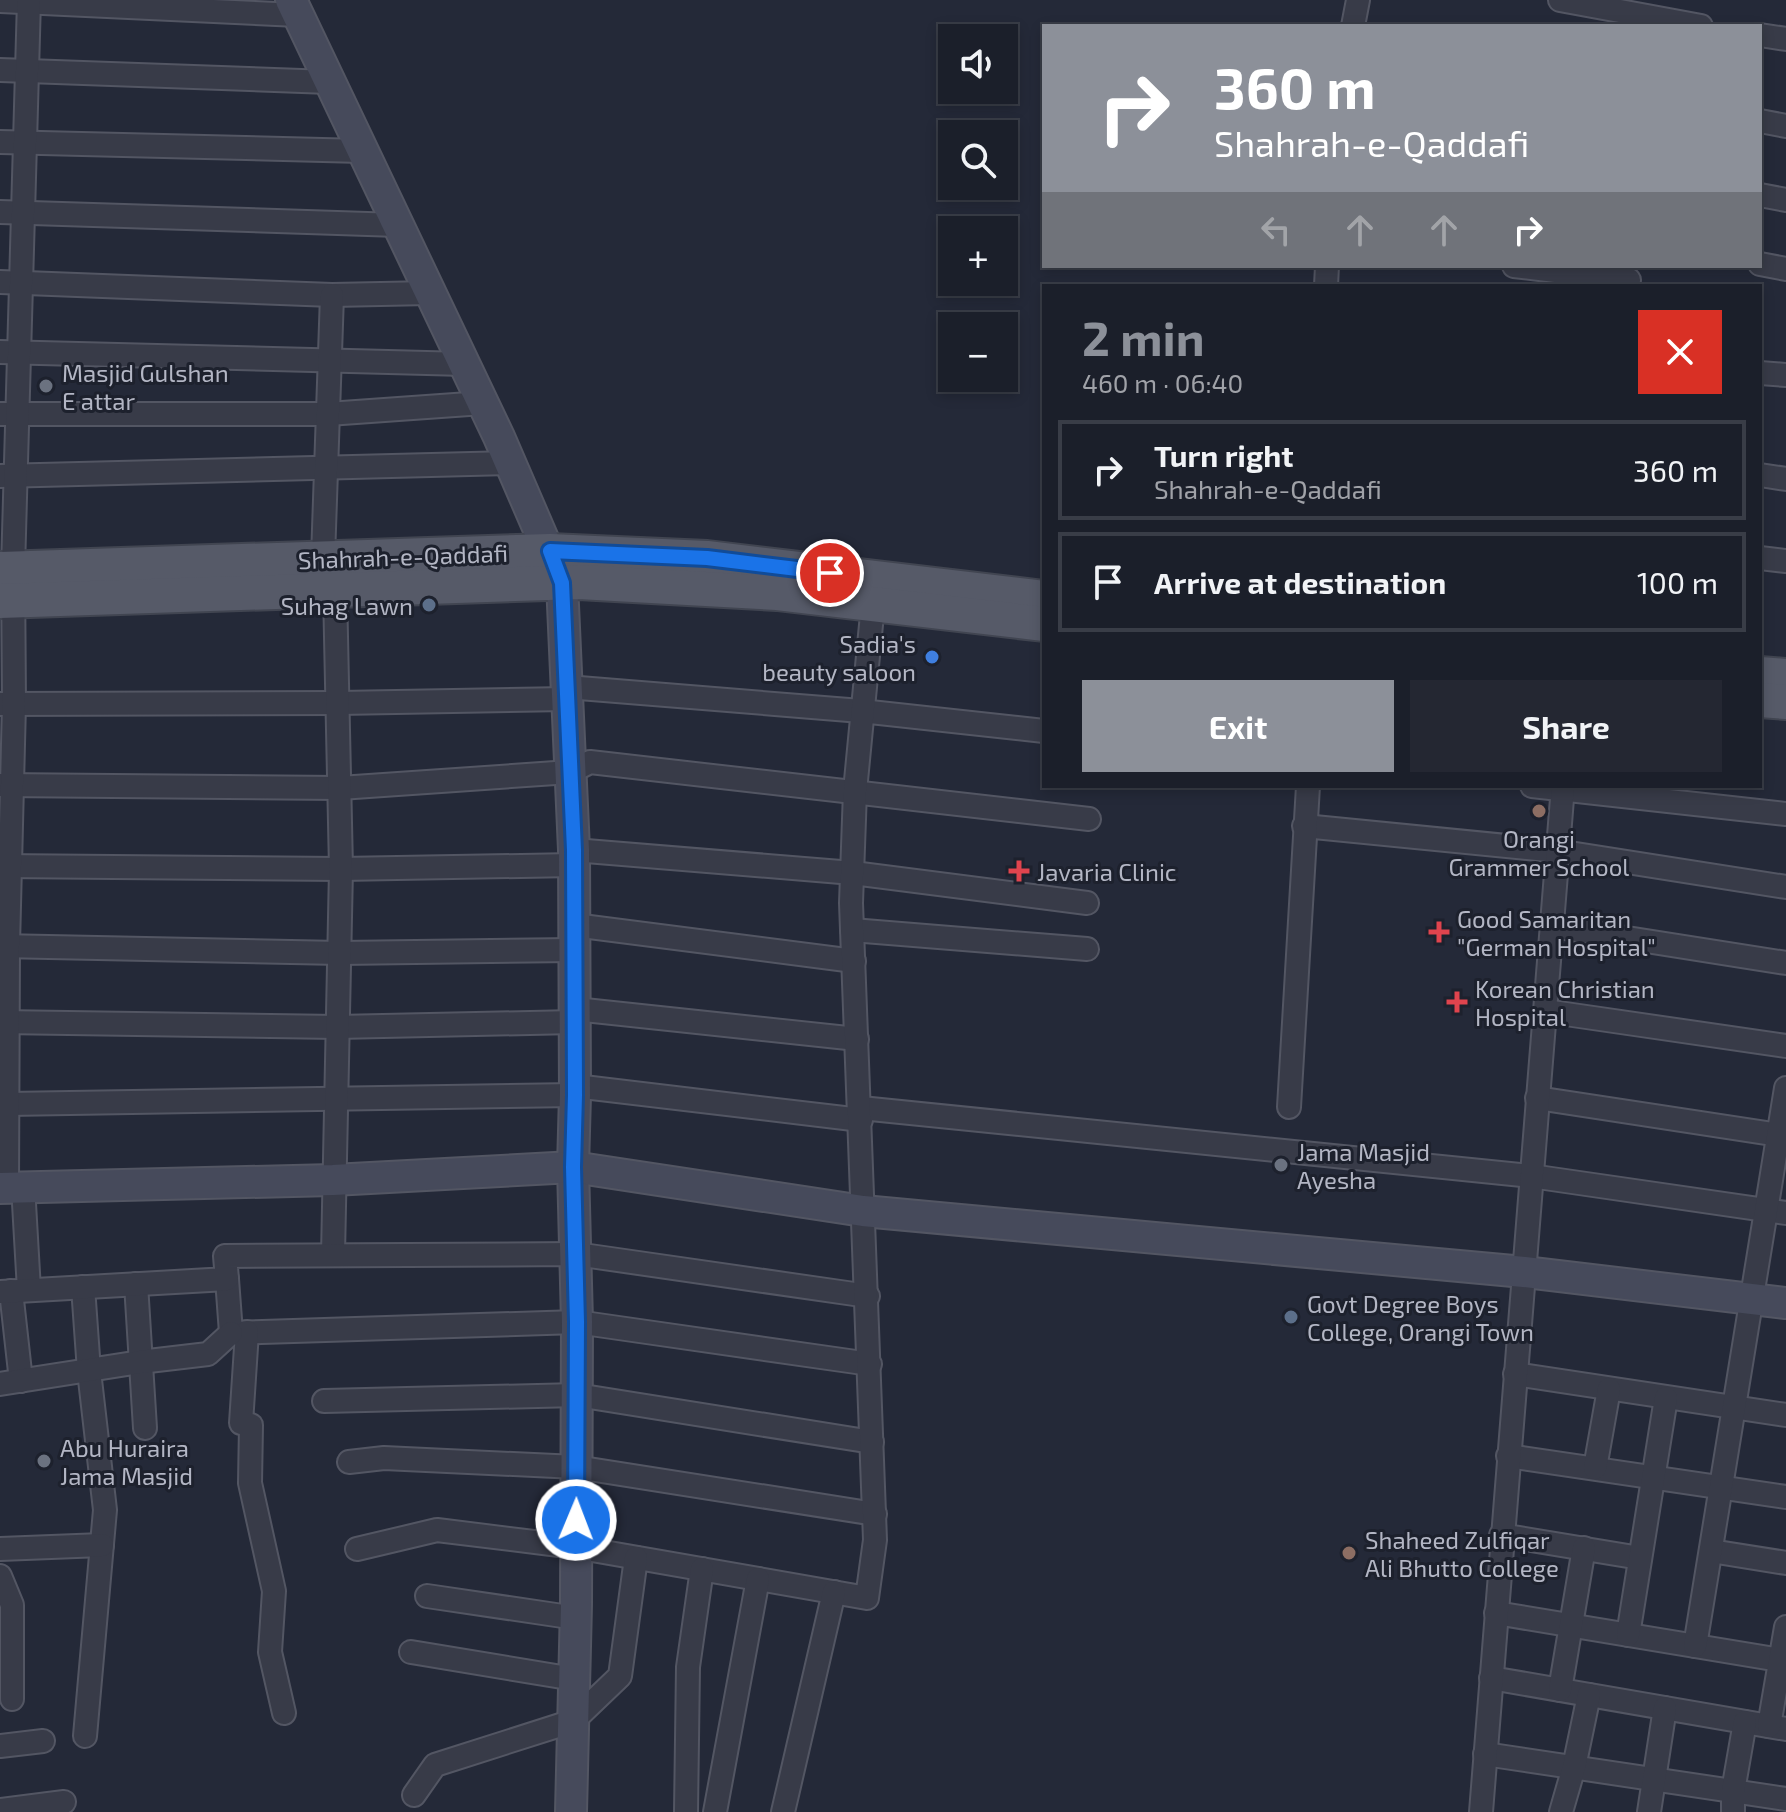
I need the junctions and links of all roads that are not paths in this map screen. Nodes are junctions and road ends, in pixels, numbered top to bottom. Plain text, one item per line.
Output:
1 (1358, 0) edge
2 (1560, 0) edge
3 (0, 1) edge
4 (29, 1) edge
5 (294, 7) edge
6 (1655, 15) edge
7 (1353, 24) edge
8 (1693, 24) edge
9 (1762, 35) edge
10 (1786, 39) edge
11 (0, 70) edge
12 (27, 71) junction
13 (329, 82) junction
14 (1762, 121) edge
15 (1786, 126) edge
16 (0, 142) edge
17 (25, 143) junction
18 (362, 151) junction
19 (1762, 195) edge
20 (1786, 200) edge
21 (0, 212) edge
22 (23, 213) junction
23 (398, 225) junction
24 (1762, 264) edge
25 (1535, 268) edge
26 (1786, 269) edge
27 (1629, 277) edge
28 (10, 282) edge
29 (430, 293) junction
30 (332, 295) junction
31 (10, 352) edge
32 (330, 361) junction
33 (465, 364) junction
34 (1762, 373) edge
35 (1786, 375) edge
36 (483, 403) junction
37 (9, 414) edge
38 (328, 414) junction
39 (511, 463) junction
40 (326, 468) junction
41 (1762, 475) edge
42 (8, 476) edge
43 (1786, 479) edge
44 (550, 551) junction
45 (323, 558) junction
46 (1762, 558) edge
47 (1786, 561) edge
48 (562, 583) junction
49 (7, 585) edge
50 (335, 590) junction
51 (1042, 598) edge
52 (873, 604) junction
53 (1042, 624) edge
54 (1762, 674) edge
55 (1786, 676) edge
56 (567, 693) junction
57 (1762, 700) edge
58 (1786, 702) edge
59 (339, 703) junction
60 (7, 704) edge
61 (861, 711) junction
62 (1042, 731) edge
63 (570, 772) junction
64 (6, 785) edge
65 (340, 788) junction
66 (1308, 788) edge
67 (1563, 788) edge
68 (855, 791) junction
69 (1786, 814) edge
70 (1089, 819) dead end
71 (1304, 826) junction
72 (1557, 851) junction
73 (574, 858) junction
74 (5, 866) edge
75 (341, 869) junction
76 (853, 873) junction
77 (1786, 887) edge
78 (1087, 903) dead end
79 (1551, 926) junction
80 (852, 930) junction
81 (574, 938) junction
82 (4, 946) edge
83 (1087, 949) dead end
84 (340, 953) junction
85 (854, 961) junction
86 (1786, 963) edge
87 (1545, 1011) junction
88 (575, 1016) junction
89 (4, 1022) edge
90 (337, 1027) junction
91 (857, 1039) junction
92 (1786, 1046) edge
93 (1786, 1088) edge
94 (575, 1090) junction
95 (5, 1092) edge
96 (1537, 1098) junction
97 (338, 1099) junction
98 (1289, 1107) dead end
99 (861, 1114) junction
100 (1782, 1136) edge
101 (573, 1167) junction
102 (1531, 1176) junction
103 (333, 1180) junction
104 (10, 1187) edge
105 (863, 1211) junction
106 (1776, 1211) edge
107 (576, 1254) junction
108 (333, 1255) junction
109 (1524, 1272) junction
110 (227, 1279) junction
111 (136, 1284) junction
112 (83, 1287) junction
113 (13, 1291) edge
114 (868, 1296) junction
115 (1752, 1298) junction
116 (1786, 1303) edge
117 (577, 1322) junction
118 (239, 1332) junction
119 (140, 1362) junction
120 (870, 1364) junction
121 (89, 1371) junction
122 (1515, 1374) junction
123 (10, 1383) edge
124 (1609, 1389) junction
125 (577, 1395) junction
126 (1666, 1398) junction
127 (324, 1401) dead end
128 (1735, 1408) junction
129 (1786, 1415) edge
130 (145, 1428) dead end
131 (872, 1442) junction
132 (1508, 1456) junction
133 (349, 1462) dead end
134 (576, 1467) junction
135 (1595, 1468) junction
136 (1653, 1477) junction
137 (1722, 1487) junction
138 (1786, 1497) edge
139 (875, 1514) junction
140 (1501, 1535) junction
141 (102, 1545) junction
142 (575, 1547) junction
143 (1584, 1548) junction
144 (0, 1549) edge
145 (357, 1549) dead end
146 (1711, 1551) junction
147 (636, 1558) junction
148 (1640, 1558) junction
149 (1786, 1563) edge
150 (702, 1569) junction
151 (0, 1576) edge
152 (758, 1579) junction
153 (834, 1592) junction
154 (427, 1596) dead end
155 (1496, 1613) junction
156 (576, 1618) junction
157 (1571, 1625) junction
158 (1786, 1627) edge
159 (1628, 1635) junction
160 (1695, 1646) junction
161 (411, 1652) dead end
162 (1783, 1660) edge
163 (1491, 1678) junction
164 (574, 1679) junction
165 (1560, 1690) junction
166 (1589, 1695) junction
167 (12, 1699) dead end
168 (1665, 1708) junction
169 (284, 1713) dead end
170 (573, 1721) junction
171 (1745, 1722) junction
172 (1777, 1728) edge
173 (85, 1736) dead end
174 (43, 1741) dead end
175 (0, 1746) edge
176 (1485, 1754) junction
177 (1574, 1767) junction
178 (1654, 1779) junction
179 (414, 1795) dead end
180 (1786, 1799) edge
181 (1733, 1801) edge
182 (64, 1802) dead end
183 (0, 1810) edge
184 (571, 1812) edge
185 (686, 1812) edge
186 (715, 1812) edge
187 (783, 1812) edge
188 (1481, 1812) edge
189 (1561, 1812) edge
190 (1649, 1812) edge

1 - 7 street
2 - 6 street
3 - 4 street
4 - 5 street
4 - 12 street
5 - 13 street
6 - 8 street
9 - 10 street
11 - 12 street
12 - 13 street
12 - 17 street
13 - 18 street
14 - 15 street
16 - 17 street
17 - 18 street
17 - 22 street
18 - 23 street
19 - 20 street
21 - 22 street
22 - 23 street
22 - 28 street
23 - 29 street
24 - 26 street
25 - 27 street
28 - 30 street
28 - 31 street
29 - 30 street
29 - 33 street
30 - 32 street
31 - 32 street
31 - 37 street
32 - 33 street
32 - 38 street
33 - 36 street
34 - 35 street
36 - 38 street
36 - 39 street
37 - 38 street
37 - 42 street
38 - 40 street
39 - 40 street
39 - 44 street
40 - 42 street
40 - 45 street
41 - 43 street
42 - 49 street
44 - 45 main road, Shahrah-e-Qaddafi
44 - 48 street
44 - 51 main road, Shahrah-e-Qaddafi
45 - 49 main road, Shahrah-e-Qaddafi
46 - 47 street
48 - 50 main road, Shahrah-e-Qaddafi
48 - 52 main road, Shahrah-e-Qaddafi
48 - 56 street
49 - 50 main road, Shahrah-e-Qaddafi
49 - 60 street
50 - 59 street
52 - 53 main road, Shahrah-e-Qaddafi
52 - 61 street
54 - 55 main road
56 - 59 street
56 - 61 street
56 - 63 street
57 - 58 main road
59 - 60 street
59 - 65 street
60 - 64 street
61 - 62 street
61 - 68 street
63 - 65 street
63 - 68 street
63 - 73 street
64 - 65 street
64 - 74 street
65 - 75 street
66 - 71 street
67 - 69 street
67 - 72 street
68 - 70 street
68 - 76 street
71 - 72 street
71 - 98 street
72 - 77 street
72 - 79 street
73 - 75 street
73 - 76 street
73 - 81 street
74 - 75 street
74 - 82 street
75 - 84 street
76 - 78 street
76 - 80 street
79 - 86 street
79 - 87 street
80 - 83 street
80 - 85 street
81 - 84 street
81 - 85 street
81 - 88 street
82 - 84 street
82 - 89 street
84 - 90 street
85 - 91 street
87 - 92 street
87 - 96 street
88 - 90 street
88 - 91 street
88 - 94 street
89 - 90 street
89 - 95 street
90 - 97 street
91 - 99 street
93 - 100 street
94 - 97 street
94 - 99 street
94 - 101 street
95 - 97 street
95 - 104 street
96 - 100 street
96 - 102 street
97 - 103 street
99 - 102 street
99 - 105 street
100 - 106 street
101 - 103 street
101 - 105 street
101 - 107 street
102 - 106 street
102 - 109 street
103 - 104 street
103 - 108 street
104 - 113 street
105 - 109 street
105 - 114 street
106 - 115 street
107 - 108 street
107 - 114 street
107 - 117 street
108 - 110 street
109 - 115 street
109 - 122 street
110 - 111 street
110 - 118 street
111 - 112 street
111 - 119 street
112 - 113 street
112 - 121 street
113 - 123 street
114 - 120 street
115 - 116 street
115 - 128 street
117 - 118 street
117 - 120 street
117 - 125 street
118 - 119 street
118 - 169 street
119 - 121 street
119 - 130 street
120 - 131 street
121 - 123 street
121 - 141 street
122 - 124 street
122 - 132 street
124 - 126 street
124 - 135 street
125 - 127 street
125 - 131 street
125 - 134 street
126 - 128 street
126 - 136 street
128 - 129 street
128 - 137 street
131 - 139 street
132 - 135 street
132 - 140 street
133 - 134 street
134 - 139 street
134 - 142 street
135 - 136 street
136 - 137 street
136 - 148 street
137 - 138 street
137 - 146 street
139 - 153 street
140 - 143 street
140 - 155 street
141 - 144 street
141 - 173 street
142 - 145 street
142 - 147 street
142 - 156 street
143 - 148 street
143 - 157 street
146 - 149 street
146 - 160 street
147 - 150 street
147 - 170 street
148 - 159 street
150 - 152 street
150 - 185 street
151 - 167 street
152 - 153 street
152 - 186 street
153 - 187 street
154 - 156 street
155 - 157 street
155 - 163 street
156 - 164 street
157 - 159 street
157 - 165 street
158 - 162 street
159 - 160 street
160 - 162 street
161 - 164 street
162 - 172 street
163 - 165 street
163 - 176 street
164 - 170 street
165 - 166 street
166 - 168 street
166 - 177 street
168 - 171 street
168 - 178 street
170 - 179 street
170 - 184 street
171 - 172 street
171 - 181 street
174 - 175 street
176 - 177 street
176 - 188 street
177 - 178 street
177 - 189 street
178 - 181 street
178 - 190 street
180 - 181 street
182 - 183 street

